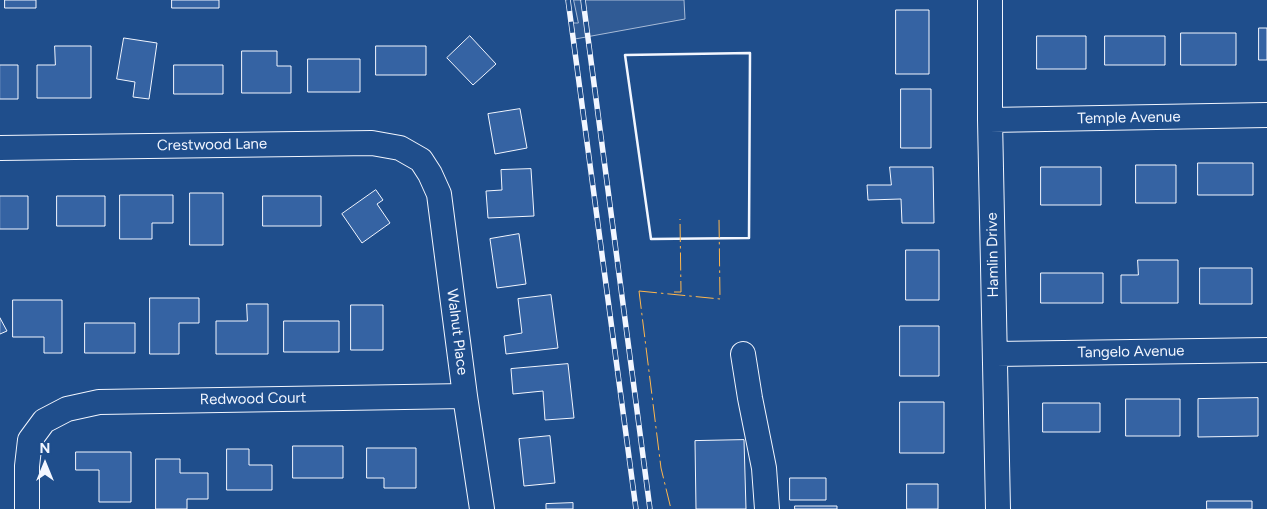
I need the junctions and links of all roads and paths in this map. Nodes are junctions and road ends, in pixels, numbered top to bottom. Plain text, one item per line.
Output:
1 (990, 0) edge
2 (1267, 115) edge
3 (990, 120) junction
4 (0, 148) edge
5 (420, 160) joint
6 (1267, 350) edge
7 (743, 354) dead end
8 (996, 354) junction
9 (465, 396) junction
10 (26, 509) edge
11 (482, 509) edge
12 (767, 509) edge
13 (998, 509) edge

1 - 3 street, Hamlin Drive
2 - 3 street, Temple Avenue
3 - 8 street, Hamlin Drive
4 - 5 street, Crestwood Lane
5 - 9 street, Walnut Place
6 - 8 street, Tangelo Avenue
7 - 12 street
8 - 13 street, Hamlin Drive
9 - 10 street, Redwood Court
9 - 11 street, Walnut Place

